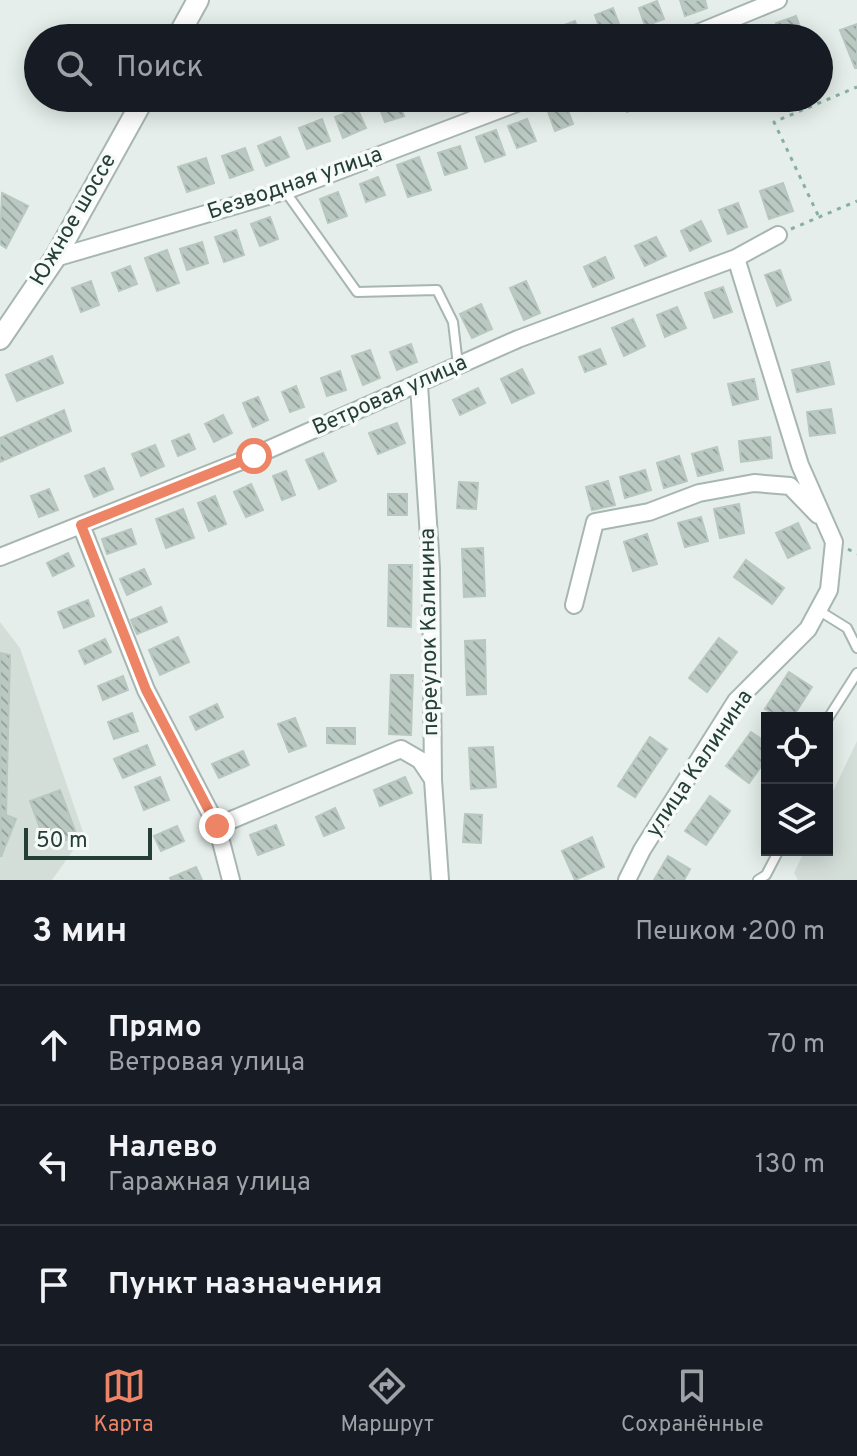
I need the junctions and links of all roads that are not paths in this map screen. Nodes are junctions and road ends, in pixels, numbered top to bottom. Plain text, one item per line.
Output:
1 (198, 0) edge
2 (778, 0) edge
3 (185, 24) edge
4 (720, 24) edge
5 (136, 112) edge
6 (493, 112) edge
7 (285, 191) junction
8 (778, 235) road end
9 (55, 258) junction
10 (736, 258) junction
11 (0, 339) edge
12 (458, 366) junction
13 (419, 385) junction
14 (81, 525) junction
15 (829, 527) junction
16 (0, 557) edge
17 (574, 605) dead end
18 (818, 610) junction
19 (857, 648) edge
20 (857, 673) edge
21 (832, 712) edge
22 (433, 780) junction
23 (217, 826) junction
24 (776, 856) edge
25 (231, 880) edge
26 (440, 880) edge
27 (627, 880) edge
28 (758, 880) edge

1 - 3 street
2 - 4 street
5 - 9 street, Южное шоссе
6 - 7 street, Безводная улица
7 - 9 street, Безводная улица
7 - 12 lane
8 - 10 street, Ветровая улица
9 - 11 street, Южное шоссе
10 - 12 street, Ветровая улица
10 - 15 street, улица Калинина
12 - 13 street, Ветровая улица
13 - 14 street, Ветровая улица
13 - 22 street, переулок Калинина
14 - 16 street, Ветровая улица
14 - 23 street
15 - 17 street
15 - 18 street, улица Калинина
18 - 19 lane
18 - 27 street, улица Калинина
20 - 21 lane
22 - 23 street
22 - 26 street, переулок Калинина
23 - 25 street
24 - 28 lane

